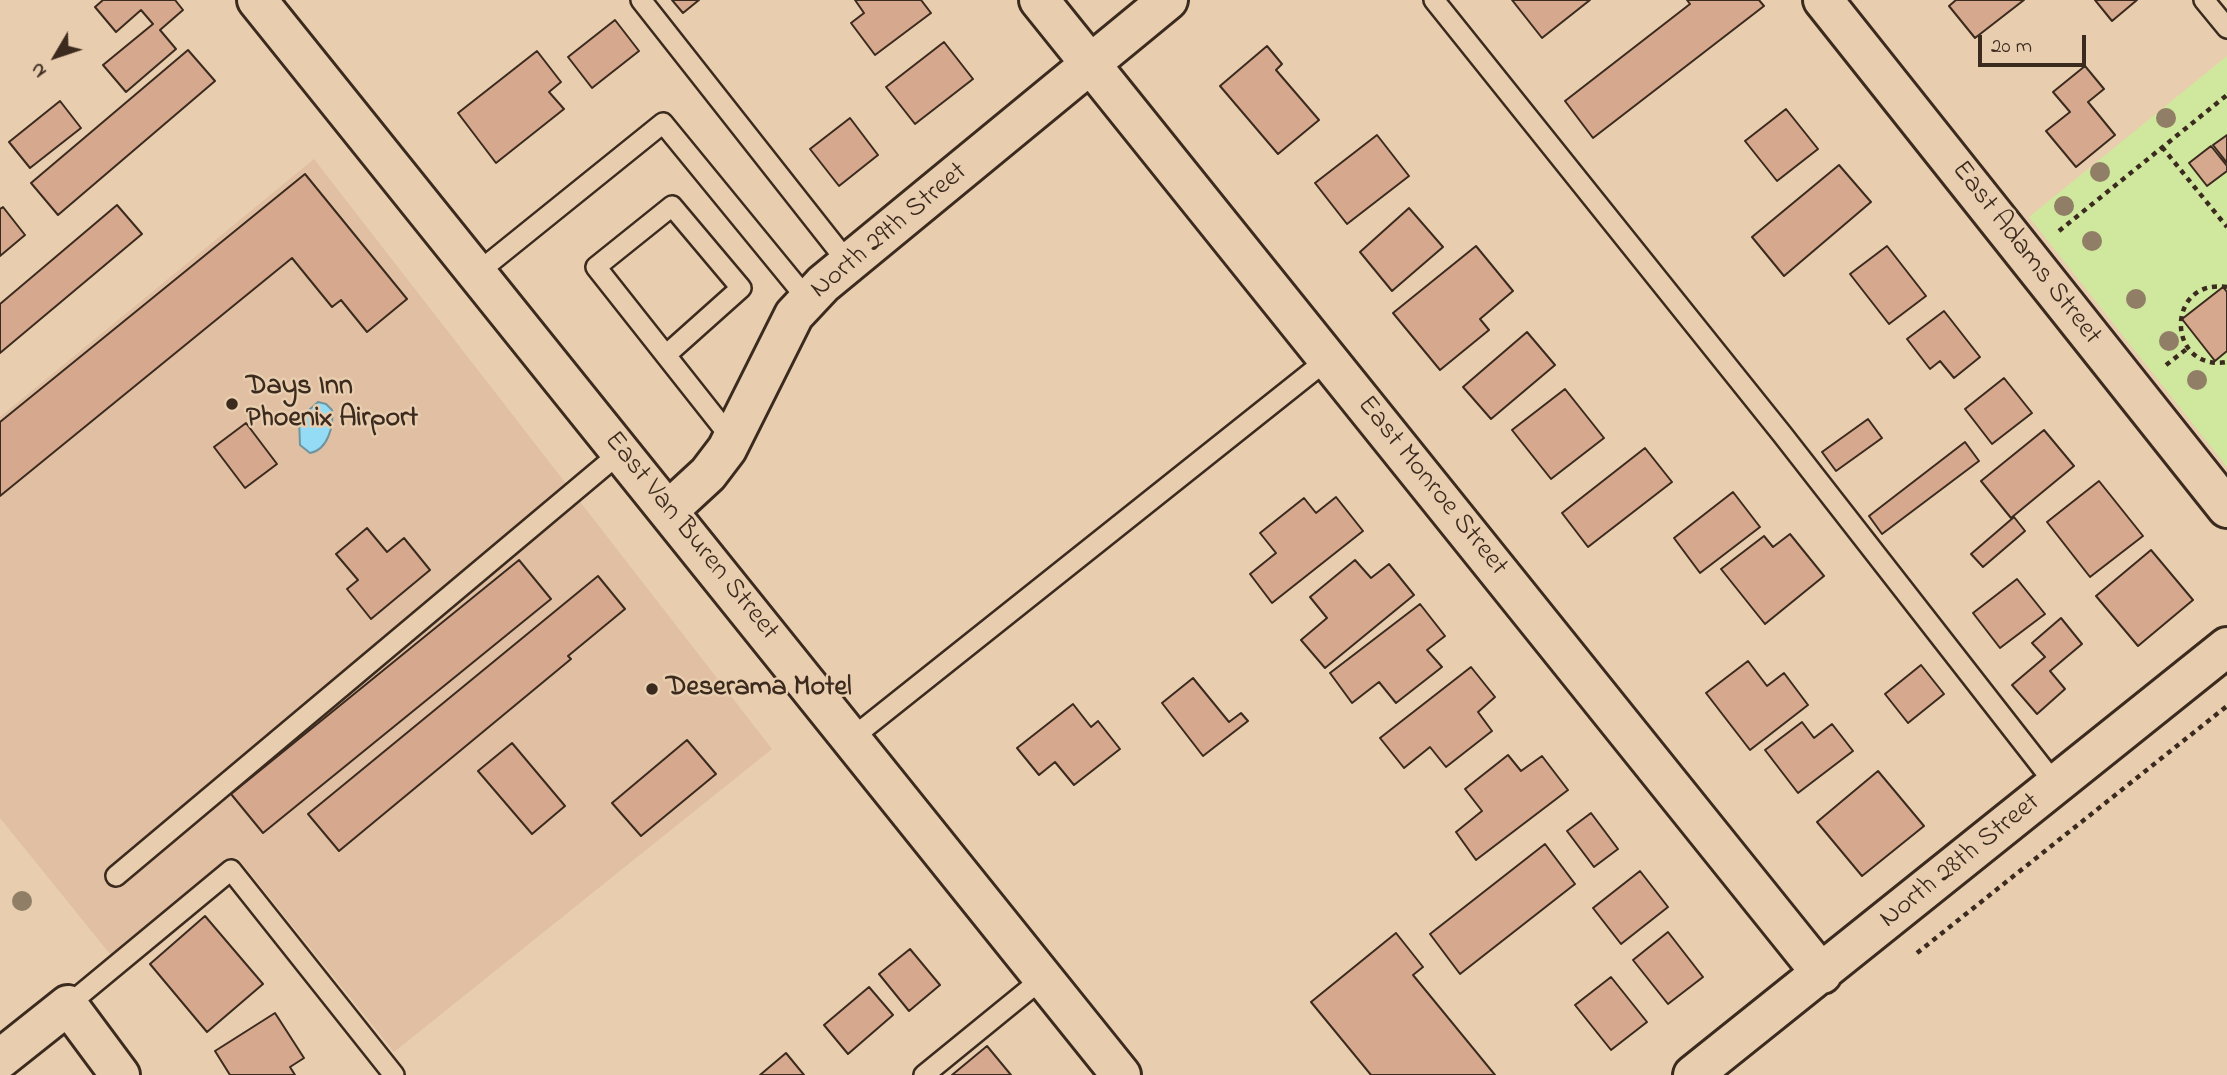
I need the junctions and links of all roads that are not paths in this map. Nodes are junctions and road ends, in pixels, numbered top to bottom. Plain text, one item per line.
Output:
1 (257, 0) edge
2 (641, 0) edge
3 (1039, 0) edge
4 (1168, 0) edge
5 (1434, 0) edge
6 (1823, 0) edge
7 (2204, 0) edge
8 (2227, 29) edge
9 (1090, 64) junction
10 (849, 264) junction
11 (477, 273) junction
12 (808, 300) junction
13 (666, 355) junction
14 (1328, 359) junction
15 (732, 439) junction
16 (621, 452) junction
17 (2227, 508) edge
18 (669, 510) junction
19 (2227, 648) edge
20 (852, 738) junction
21 (2056, 785) junction
22 (116, 876) dead end
23 (1822, 974) junction
24 (1043, 978) junction
25 (68, 1004) junction
26 (0, 1059) edge
27 (120, 1075) edge
28 (394, 1075) edge
29 (924, 1075) edge
30 (1122, 1075) edge
31 (1693, 1075) edge

1 - 11 street, East Van Buren Street
2 - 10 lane
3 - 9 street, East Monroe Street
4 - 9 street, North 29th Street
5 - 21 lane
6 - 17 street, East Adams Street
7 - 8 lane
9 - 10 street, North 29th Street
9 - 14 street, East Monroe Street
10 - 12 street, North 29th Street
11 - 12 lane
11 - 16 street, East Van Buren Street
12 - 15 street, North 29th Street
13 - 13 lane
13 - 15 lane
14 - 20 lane
14 - 23 street, East Monroe Street
15 - 18 street, North 29th Street
16 - 18 street, East Van Buren Street
16 - 22 lane
18 - 20 street, East Van Buren Street
19 - 21 street, North 28th Street
20 - 24 street, East Van Buren Street
21 - 23 street, North 28th Street
23 - 31 street, North 28th Street
24 - 29 lane
24 - 30 street, East Van Buren Street
25 - 26 street
25 - 27 street
25 - 28 lane

